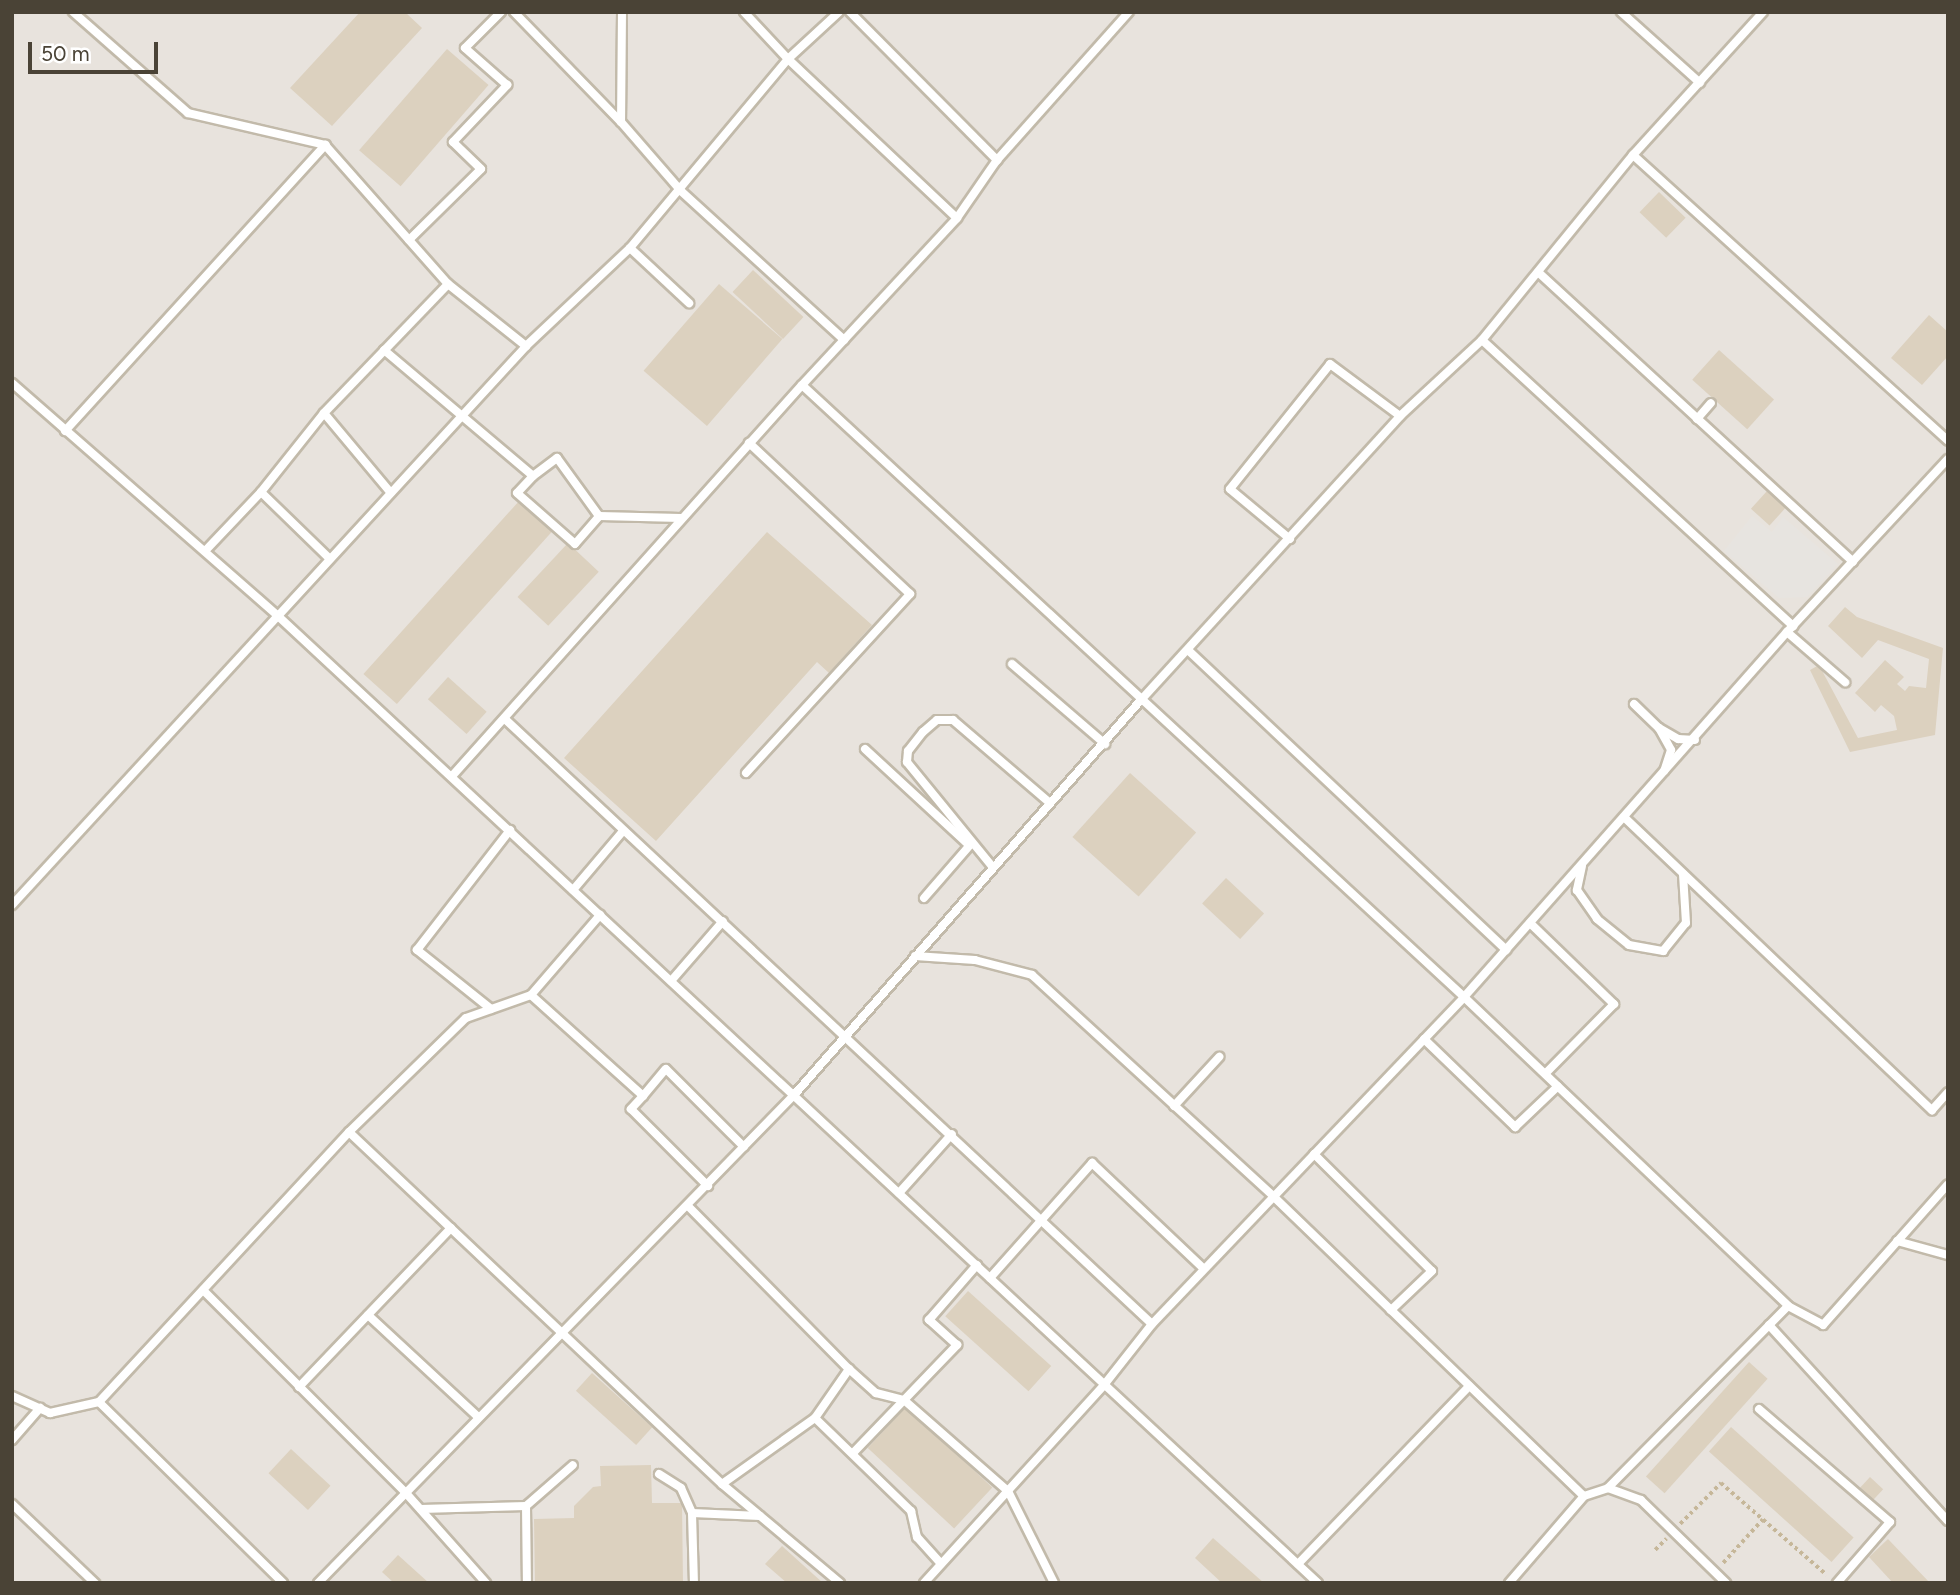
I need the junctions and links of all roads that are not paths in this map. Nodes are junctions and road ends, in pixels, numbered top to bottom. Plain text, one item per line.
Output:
1 (73, 12) edge
2 (501, 12) edge
3 (514, 12) edge
4 (622, 12) edge
5 (744, 12) edge
6 (839, 12) edge
7 (850, 12) edge
8 (1129, 12) edge
9 (1620, 12) edge
10 (1763, 12) edge
11 (788, 59) junction
12 (1700, 82) junction
13 (621, 122) junction
14 (325, 145) junction
15 (1633, 155) junction
16 (997, 160) junction
17 (681, 191) junction
18 (957, 218) junction
19 (409, 240) junction
20 (630, 248) junction
21 (1538, 272) junction
22 (448, 284) junction
23 (689, 303) dead end
24 (844, 340) junction
25 (1482, 340) junction
26 (526, 346) junction
27 (384, 350) junction
28 (12, 383) edge
29 (802, 385) junction
30 (1711, 403) dead end
31 (324, 413) junction
32 (462, 415) junction
33 (1400, 416) junction
34 (1697, 419) junction
35 (65, 431) junction
36 (1948, 441) edge
37 (749, 443) junction
38 (1948, 459) edge
39 (533, 476) junction
40 (261, 492) junction
41 (391, 493) junction
42 (600, 516) junction
43 (681, 518) junction
44 (1290, 539) junction
45 (206, 550) junction
46 (330, 559) junction
47 (1853, 562) junction
48 (278, 616) junction
49 (1790, 629) junction
50 (1189, 651) junction
51 (1012, 664) dead end
52 (1845, 682) dead end
53 (1140, 701) junction
54 (1634, 704) dead end
55 (506, 720) junction
56 (1658, 728) junction
57 (1695, 740) junction
58 (1105, 744) junction
59 (864, 749) dead end
60 (746, 773) dead end
61 (453, 775) junction
62 (1662, 777) junction
63 (1050, 803) junction
64 (1625, 818) junction
65 (510, 830) junction
66 (624, 831) junction
67 (970, 845) junction
68 (991, 865) junction
69 (1582, 866) junction
70 (1683, 874) junction
71 (573, 890) junction
72 (924, 898) dead end
73 (12, 905) edge
74 (600, 915) junction
75 (723, 921) junction
76 (1530, 923) junction
77 (1506, 950) junction
78 (915, 956) junction
79 (671, 981) junction
80 (531, 995) junction
81 (1464, 997) junction
82 (491, 1009) junction
83 (843, 1037) junction
84 (1424, 1038) junction
85 (1219, 1057) dead end
86 (1545, 1074) junction
87 (1558, 1086) junction
88 (1948, 1091) edge
89 (794, 1095) junction
90 (643, 1096) junction
91 (1174, 1105) junction
92 (349, 1132) junction
93 (952, 1134) junction
94 (744, 1147) junction
95 (1314, 1154) junction
96 (1948, 1184) edge
97 (708, 1186) junction
98 (899, 1193) junction
99 (1273, 1196) junction
100 (688, 1206) junction
101 (1042, 1219) junction
102 (451, 1228) junction
103 (1897, 1241) junction
104 (1948, 1255) edge
105 (977, 1265) junction
106 (1204, 1269) junction
107 (990, 1278) junction
108 (203, 1290) junction
109 (1788, 1306) junction
110 (1391, 1310) junction
111 (368, 1315) junction
112 (1152, 1324) junction
113 (1769, 1325) junction
114 (560, 1330) junction
115 (849, 1369) junction
116 (1104, 1385) junction
117 (1469, 1386) junction
118 (299, 1387) junction
119 (12, 1396) edge
120 (904, 1400) junction
121 (99, 1402) junction
122 (40, 1408) junction
123 (1759, 1409) dead end
124 (477, 1416) junction
125 (815, 1418) junction
126 (12, 1440) edge
127 (854, 1452) junction
128 (573, 1465) dead end
129 (659, 1474) dead end
130 (722, 1484) junction
131 (1608, 1488) junction
132 (1008, 1491) junction
133 (405, 1492) junction
134 (1584, 1496) junction
135 (12, 1504) edge
136 (526, 1506) junction
137 (421, 1509) junction
138 (692, 1513) junction
139 (760, 1516) junction
140 (1948, 1521) edge
141 (942, 1564) junction
142 (1298, 1564) junction
143 (95, 1583) edge
144 (283, 1583) edge
145 (318, 1583) edge
146 (486, 1583) edge
147 (527, 1583) edge
148 (694, 1583) edge
149 (840, 1583) edge
150 (924, 1583) edge
151 (1054, 1583) edge
152 (1318, 1583) edge
153 (1509, 1583) edge
154 (1726, 1583) edge
155 (1837, 1583) edge

1 - 14 lane
2 - 19 lane
3 - 13 lane
4 - 13 lane
5 - 11 lane
6 - 11 lane
7 - 16 lane
8 - 16 lane
9 - 12 lane
10 - 12 lane
11 - 17 lane
11 - 18 lane
12 - 15 lane
13 - 17 lane
14 - 19 lane
14 - 35 lane
15 - 21 lane
15 - 36 lane
16 - 18 lane
17 - 20 lane
17 - 24 lane
18 - 24 lane
19 - 22 lane
20 - 23 lane
20 - 26 lane
21 - 25 lane
21 - 34 lane
22 - 26 lane
22 - 27 lane
24 - 29 lane
25 - 33 lane
25 - 49 lane
26 - 32 lane
27 - 31 lane
27 - 32 lane
28 - 35 lane
29 - 37 lane
29 - 53 lane
30 - 34 lane
31 - 40 lane
31 - 41 lane
32 - 39 lane
32 - 41 lane
33 - 44 lane
33 - 44 lane
34 - 47 lane
35 - 45 lane
37 - 43 lane
37 - 60 lane
38 - 47 lane
39 - 42 lane
39 - 42 lane
40 - 45 lane
40 - 46 lane
41 - 46 lane
42 - 43 lane
43 - 55 lane
44 - 50 lane
45 - 48 lane
46 - 48 lane
47 - 49 lane
48 - 61 lane
48 - 73 lane
49 - 52 lane
49 - 57 lane
50 - 53 lane
50 - 77 lane
51 - 58 lane
53 - 58 lane
53 - 81 lane
54 - 56 lane
55 - 61 lane
55 - 66 lane
56 - 57 lane
56 - 62 lane
57 - 62 lane
58 - 63 lane
59 - 67 lane
61 - 65 lane
62 - 64 lane
63 - 68 lane
63 - 68 lane
64 - 69 lane
64 - 70 lane
65 - 71 lane
65 - 82 lane
66 - 71 lane
66 - 75 lane
67 - 68 lane
67 - 72 lane
68 - 78 lane
69 - 70 lane
69 - 76 lane
70 - 88 lane
71 - 74 lane
74 - 79 lane
74 - 80 lane
75 - 79 lane
75 - 83 lane
76 - 77 lane
76 - 86 lane
77 - 81 lane
78 - 83 lane
78 - 91 lane
79 - 89 lane
80 - 82 lane
80 - 90 lane
81 - 84 lane
81 - 86 lane
82 - 92 lane
83 - 89 lane
83 - 93 lane
84 - 87 lane
84 - 95 lane
85 - 91 lane
86 - 87 lane
87 - 109 lane
89 - 94 lane
89 - 98 lane
90 - 94 lane
90 - 97 lane
91 - 99 lane
92 - 102 lane
92 - 108 lane
93 - 98 lane
93 - 101 lane
94 - 97 lane
95 - 99 lane
95 - 110 lane
96 - 103 lane
97 - 100 lane
98 - 105 lane
99 - 106 lane
99 - 110 lane
100 - 114 lane
100 - 115 lane
101 - 106 lane
101 - 107 lane
101 - 112 lane
102 - 111 lane
102 - 114 lane
103 - 104 lane
103 - 109 lane
105 - 107 lane
105 - 120 lane
106 - 112 lane
107 - 116 lane
108 - 118 lane
108 - 121 lane
109 - 113 lane
110 - 117 lane
111 - 118 lane
111 - 124 lane
112 - 116 lane
113 - 131 lane
113 - 140 lane
114 - 124 lane
114 - 130 lane
115 - 120 lane
115 - 125 lane
116 - 132 lane
116 - 142 lane
117 - 134 lane
117 - 142 lane
118 - 133 lane
119 - 122 lane
120 - 127 lane
120 - 132 lane
121 - 122 lane
121 - 144 lane
122 - 126 lane
123 - 155 lane
124 - 133 lane
125 - 127 lane
125 - 130 lane
127 - 141 lane
128 - 136 lane
129 - 138 lane
130 - 139 lane
131 - 134 lane
131 - 154 lane
132 - 141 lane
132 - 151 lane
133 - 137 lane
133 - 145 lane
134 - 153 lane
135 - 143 lane
136 - 137 lane
136 - 147 lane
137 - 146 lane
138 - 139 lane
138 - 148 lane
139 - 149 lane
141 - 150 lane
142 - 152 lane

